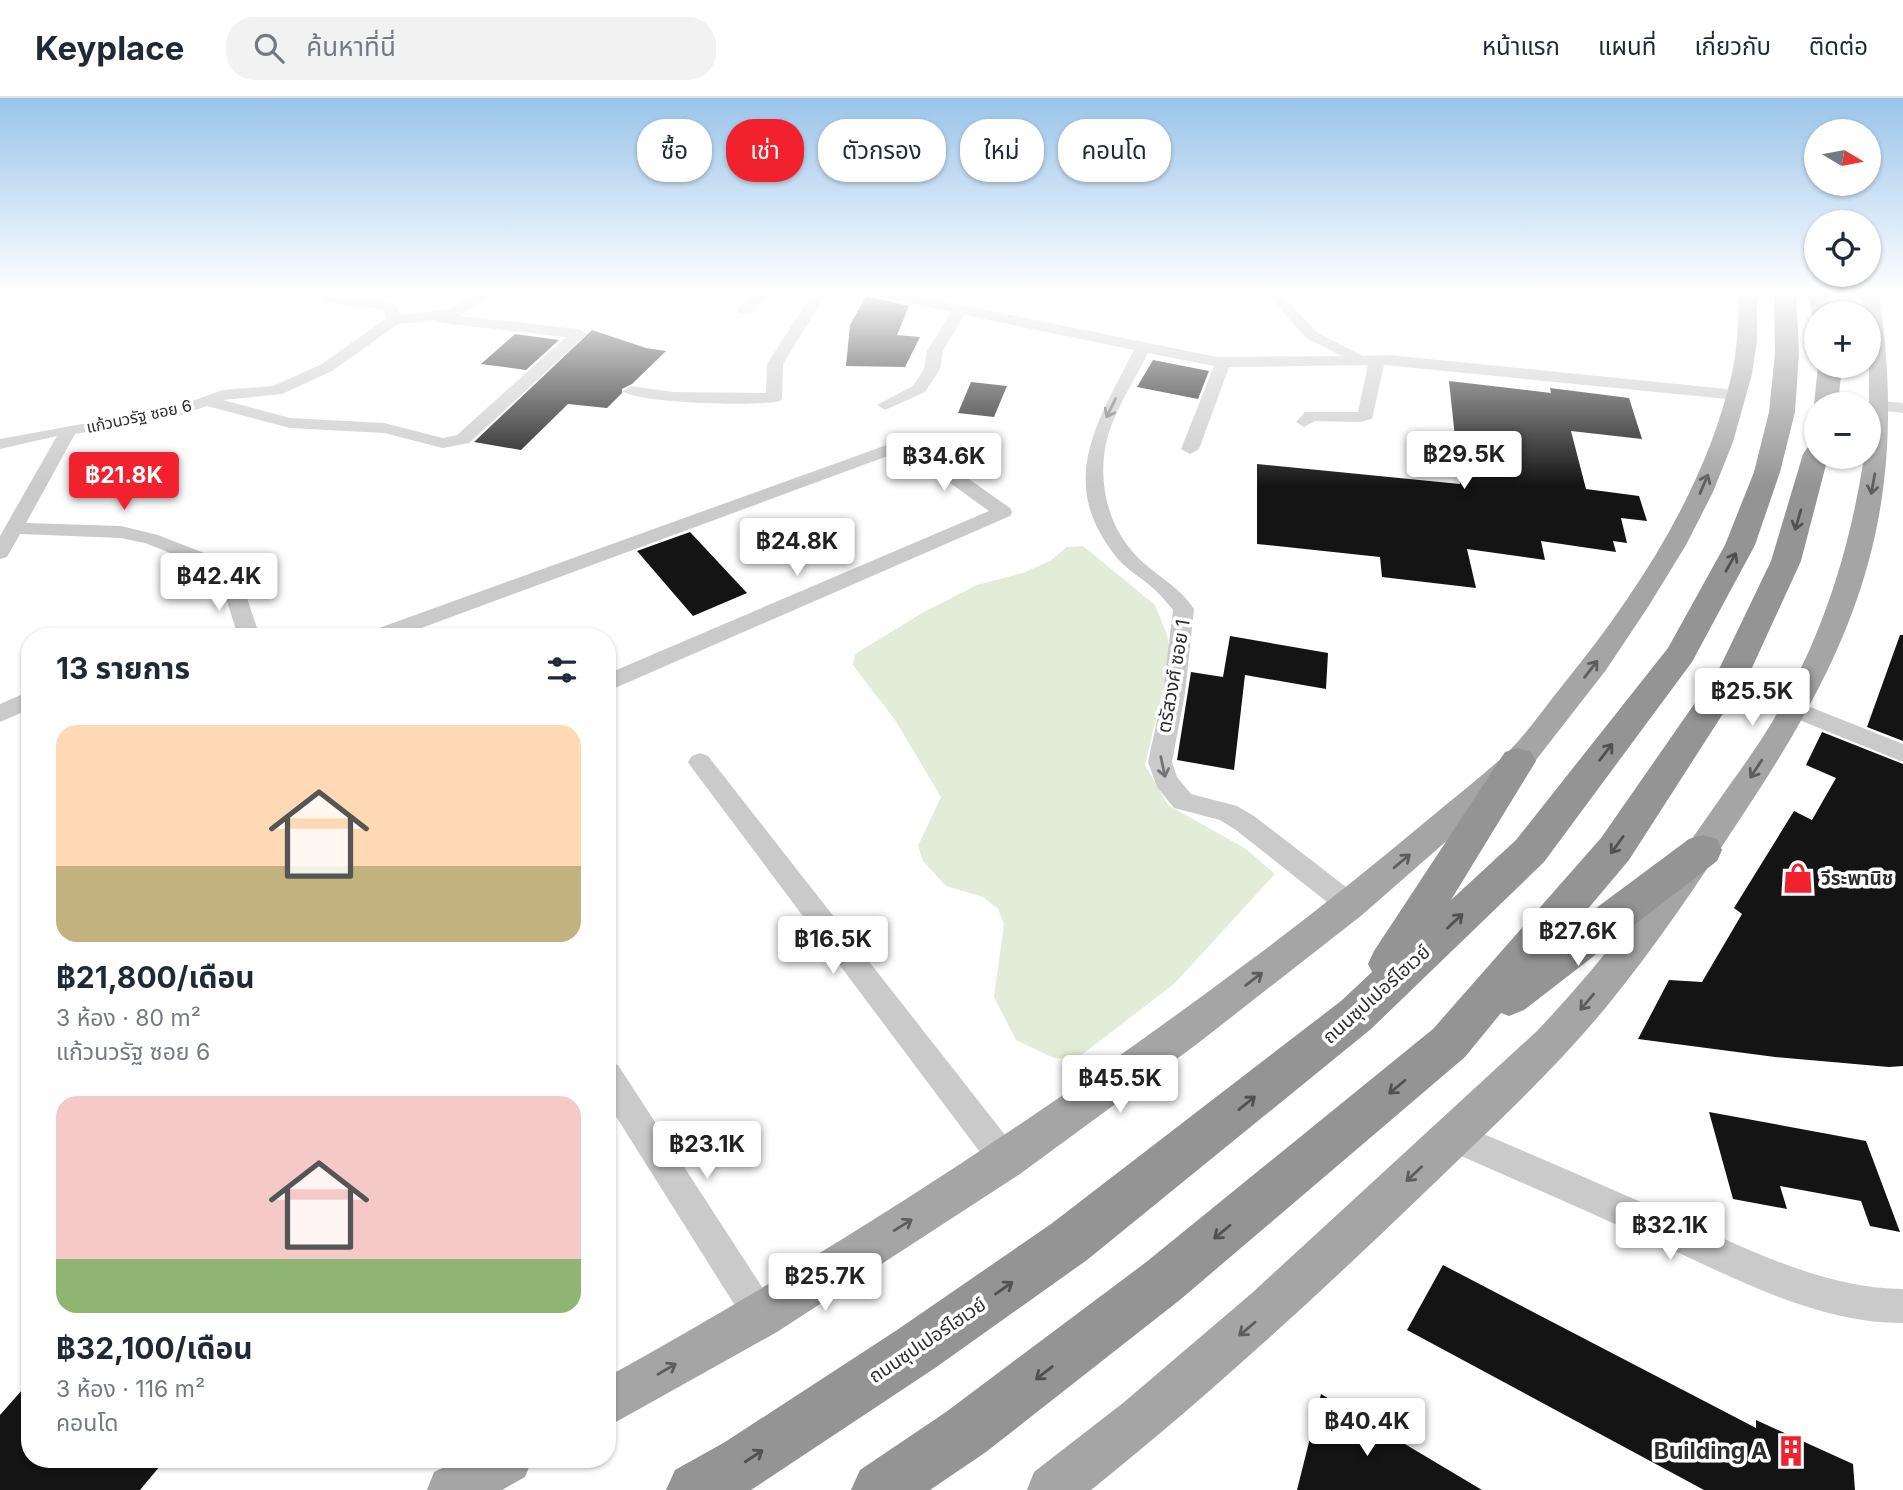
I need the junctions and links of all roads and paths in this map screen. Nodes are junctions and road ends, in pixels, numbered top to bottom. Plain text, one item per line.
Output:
1 (343, 356) edge
2 (555, 356) edge
3 (780, 356) edge
4 (934, 356) edge
5 (1139, 356) edge
6 (1191, 356) edge
7 (1362, 356) edge
8 (1744, 356) edge
9 (1787, 356) edge
10 (1881, 356) edge
11 (1369, 359) junction
12 (1223, 362) junction
13 (631, 391) dead end
14 (1737, 394) junction
15 (206, 401) junction
16 (885, 405) dead end
17 (1892, 407) edge
18 (1304, 422) dead end
19 (54, 432) dead end
20 (0, 444) edge
21 (1190, 449) dead end
22 (1812, 469) edge
23 (14, 528) junction
24 (0, 553) edge
25 (246, 628) edge
26 (401, 628) edge
27 (616, 679) edge
28 (21, 703) edge
29 (1795, 709) junction
30 (0, 713) edge
31 (1903, 753) edge
32 (1518, 761) junction
33 (700, 762) dead end
34 (1703, 850) junction
35 (1350, 905) junction
36 (1356, 1015) junction
37 (1449, 1042) junction
38 (616, 1089) edge
39 (1454, 1136) junction
40 (1005, 1160) junction
41 (1903, 1306) edge
42 (761, 1316) junction
43 (616, 1398) edge
44 (493, 1468) edge
45 (452, 1490) edge
46 (695, 1490) edge
47 (880, 1490) edge
48 (1052, 1490) edge

1 - 15 street, แก้วนวรัฐ ซอย 6
2 - 15 street
3 - 13 street
4 - 16 street
5 -> 35 street, ตรัสวงศ์ ซอย 1
6 - 12 street
7 - 11 street
8 - 14 main road
36 -> 9 highway, ถนนซุปเปอร์ไฮเวย์
10 - 17 main road
11 - 12 street
11 - 14 street
11 - 18 street
12 - 21 street
32 -> 14 main road
15 - 23 street, แก้วนวรัฐ ซอย 6
17 -> 29 main road
19 - 20 street
22 -> 37 highway
23 - 24 street, แก้วนวรัฐ ซอย 6
23 - 25 street
26 - 27 street
28 - 30 street
29 - 31 street
29 -> 34 main road
35 -> 32 main road
32 - 36 highway
33 - 40 street
34 - 37 highway
34 -> 39 main road
40 -> 35 main road
46 -> 36 highway, ถนนซุปเปอร์ไฮเวย์
37 -> 47 highway
38 - 42 street
39 - 41 street
39 -> 48 main road
42 -> 40 main road
43 -> 42 main road
44 - 45 main road

